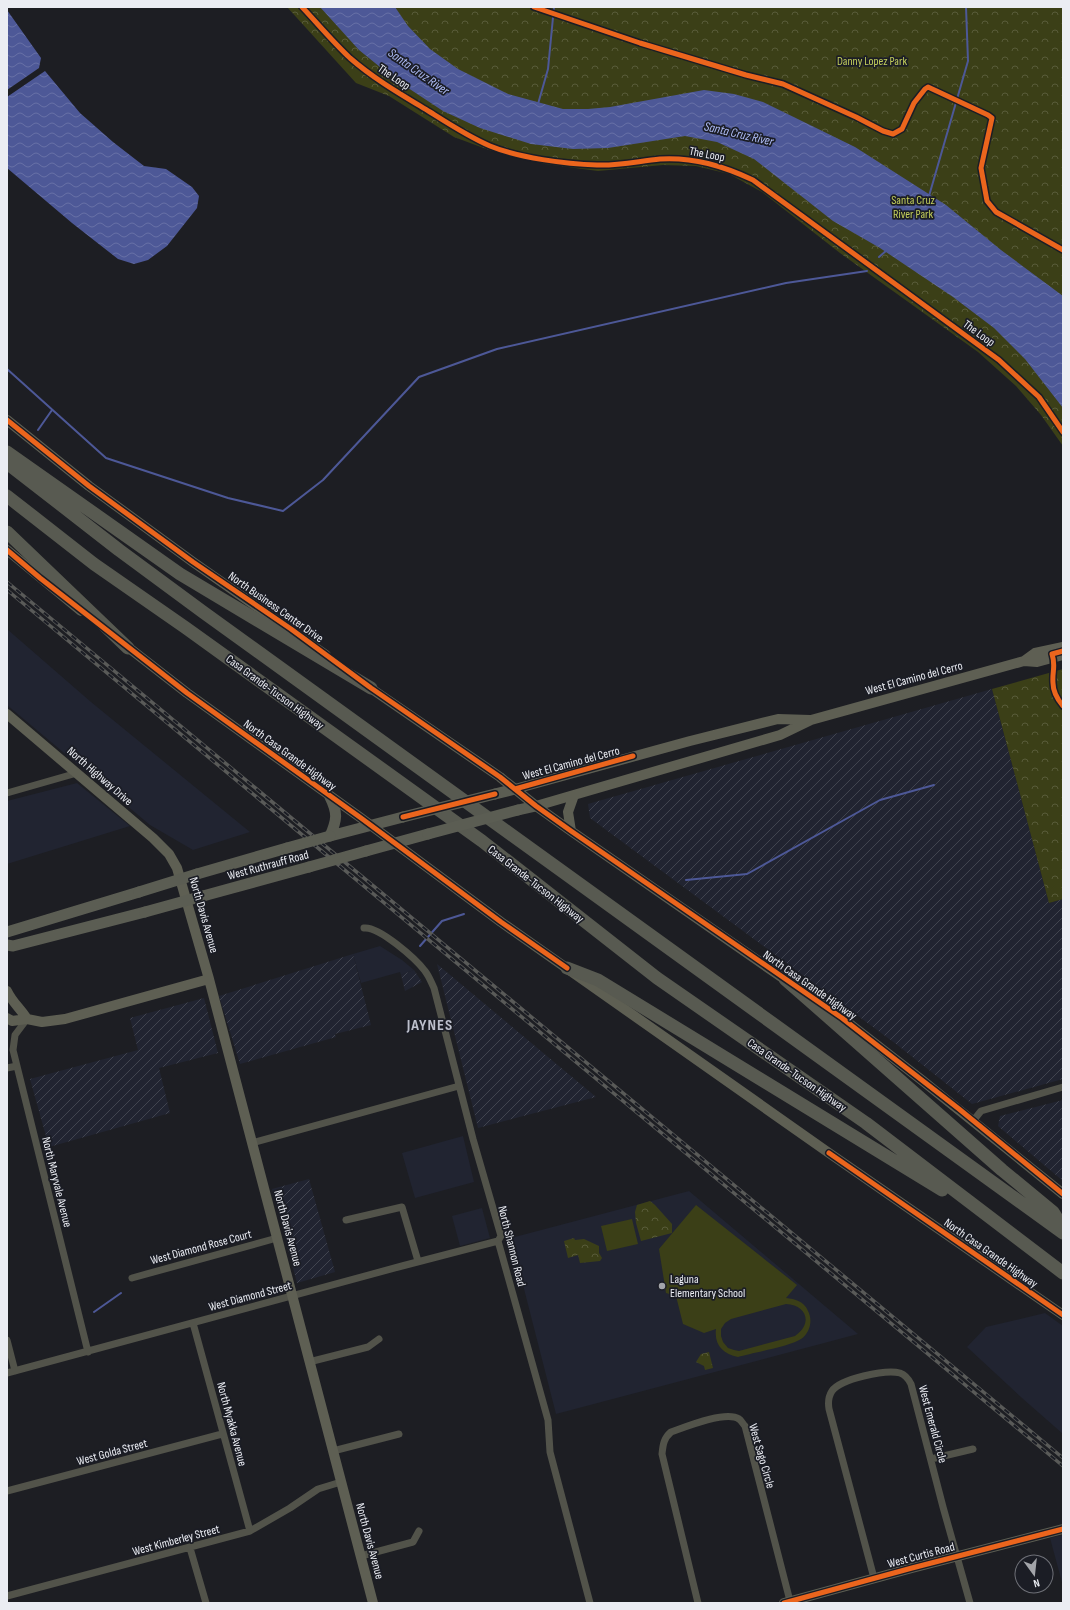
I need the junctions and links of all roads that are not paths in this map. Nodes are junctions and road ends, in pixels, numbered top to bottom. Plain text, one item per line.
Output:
1 (7, 420) edge
2 (7, 452) edge
3 (7, 463) edge
4 (7, 496) edge
5 (7, 532) edge
6 (7, 550) edge
7 (1063, 647) edge
8 (128, 648) junction
9 (1063, 655) edge
10 (1024, 661) junction
11 (371, 688) junction
12 (7, 714) edge
13 (811, 720) junction
14 (77, 773) junction
15 (515, 789) junction
16 (7, 793) edge
17 (574, 795) junction
18 (330, 797) junction
19 (536, 806) junction
20 (370, 825) junction
21 (571, 831) junction
22 (334, 833) junction
23 (394, 843) junction
24 (173, 861) joint
25 (364, 928) dead end
26 (7, 932) edge
27 (7, 945) edge
28 (567, 968) junction
29 (209, 979) junction
30 (785, 979) junction
31 (7, 991) edge
32 (7, 1018) edge
33 (27, 1019) junction
34 (17, 1066) junction
35 (7, 1068) edge
36 (459, 1086) junction
37 (1063, 1087) edge
38 (973, 1121) junction
39 (252, 1143) junction
40 (1063, 1194) edge
41 (988, 1216) junction
42 (346, 1220) dead end
43 (1063, 1228) edge
44 (1063, 1233) edge
45 (277, 1238) junction
46 (498, 1241) junction
47 (418, 1261) junction
48 (1063, 1273) edge
49 (132, 1278) dead end
50 (292, 1296) junction
51 (1063, 1315) edge
52 (193, 1323) junction
53 (379, 1339) dead end
54 (7, 1340) edge
55 (88, 1352) junction
56 (309, 1362) junction
57 (15, 1371) junction
58 (7, 1373) edge
59 (222, 1434) junction
60 (399, 1434) dead end
61 (973, 1449) dead end
62 (333, 1451) junction
63 (931, 1459) junction
64 (341, 1482) junction
65 (7, 1491) edge
66 (1063, 1529) edge
67 (250, 1531) junction
68 (419, 1531) dead end
69 (190, 1548) junction
70 (360, 1556) junction
71 (956, 1556) junction
72 (874, 1578) junction
73 (7, 1596) edge
74 (787, 1602) edge
75 (206, 1603) edge
76 (373, 1603) edge
77 (590, 1603) edge
78 (698, 1603) edge
79 (970, 1603) edge

1 - 11 main road, North Business Center Drive
2 - 11 highway
3 - 44 highway, Casa Grande-Tucson Highway
4 - 41 highway, Casa Grande-Tucson Highway
5 - 8 highway
6 - 8 main road, North Casa Grande Highway
7 - 10 main road, West El Camino del Cerro
8 - 18 main road, North Casa Grande Highway
9 - 10 main road, West El Camino del Cerro
10 - 13 main road, West El Camino del Cerro
11 - 15 main road, North Business Center Drive
12 - 14 main road, North Highway Drive
13 - 15 main road, West El Camino del Cerro
13 - 17 main road, West El Camino del Cerro
14 - 16 street
14 - 24 main road, North Highway Drive
15 - 19 main road, North Business Center Drive
15 - 20 main road, West Ruthrauff Road, bridge
17 - 19 main road, West El Camino del Cerro
17 - 21 main road
18 - 20 main road, North Casa Grande Highway
18 - 22 main road
19 - 21 main road, North Casa Grande Highway
19 - 23 main road, West Ruthrauff Road, bridge
20 - 22 main road, West Ruthrauff Road
20 - 23 main road, North Casa Grande Highway
21 - 30 main road, North Casa Grande Highway
22 - 26 main road, West Ruthrauff Road, bridge
23 - 27 main road, West Ruthrauff Road, bridge
23 - 28 main road, North Casa Grande Highway
24 - 29 main road, North Davis Avenue
25 - 36 street, North Shannon Road
28 - 41 highway
28 - 51 main road, North Casa Grande Highway
29 - 33 main road
29 - 39 main road, North Davis Avenue
30 - 38 main road, North Casa Grande Highway
30 - 43 highway
31 - 33 main road
32 - 33 main road
33 - 34 street, North Maryvale Avenue
34 - 35 street
34 - 55 street, North Maryvale Avenue
36 - 39 street
36 - 46 street, North Shannon Road
37 - 38 street
38 - 40 main road, North Casa Grande Highway
39 - 45 main road, North Davis Avenue
41 - 48 highway, Casa Grande-Tucson Highway
42 - 47 street
45 - 49 street, West Diamond Rose Court
45 - 50 main road, North Davis Avenue
46 - 47 street, West Diamond Street
46 - 77 street, North Shannon Road
47 - 50 street, West Diamond Street
50 - 52 street, West Diamond Street
50 - 56 main road, North Davis Avenue
52 - 55 street, West Diamond Street
52 - 59 street, North Myakka Avenue
53 - 56 street
54 - 57 street
55 - 57 street, West Diamond Street
56 - 62 main road, North Davis Avenue
57 - 58 street, West Diamond Street
59 - 65 street, West Golda Street
59 - 67 street, North Myakka Avenue
60 - 62 street
61 - 63 street
62 - 64 main road, North Davis Avenue
63 - 71 street, West Emerald Circle
63 - 72 street, West Emerald Circle
64 - 67 street, West Kimberley Street
64 - 70 main road, North Davis Avenue
66 - 71 main road, West Curtis Road
67 - 69 street, West Kimberley Street
68 - 70 street
69 - 73 street, West Kimberley Street
69 - 75 street
70 - 76 main road, North Davis Avenue
71 - 72 main road, West Curtis Road
71 - 79 street, West Emerald Circle
72 - 74 main road, West Curtis Road
74 - 78 street, West Sago Circle

